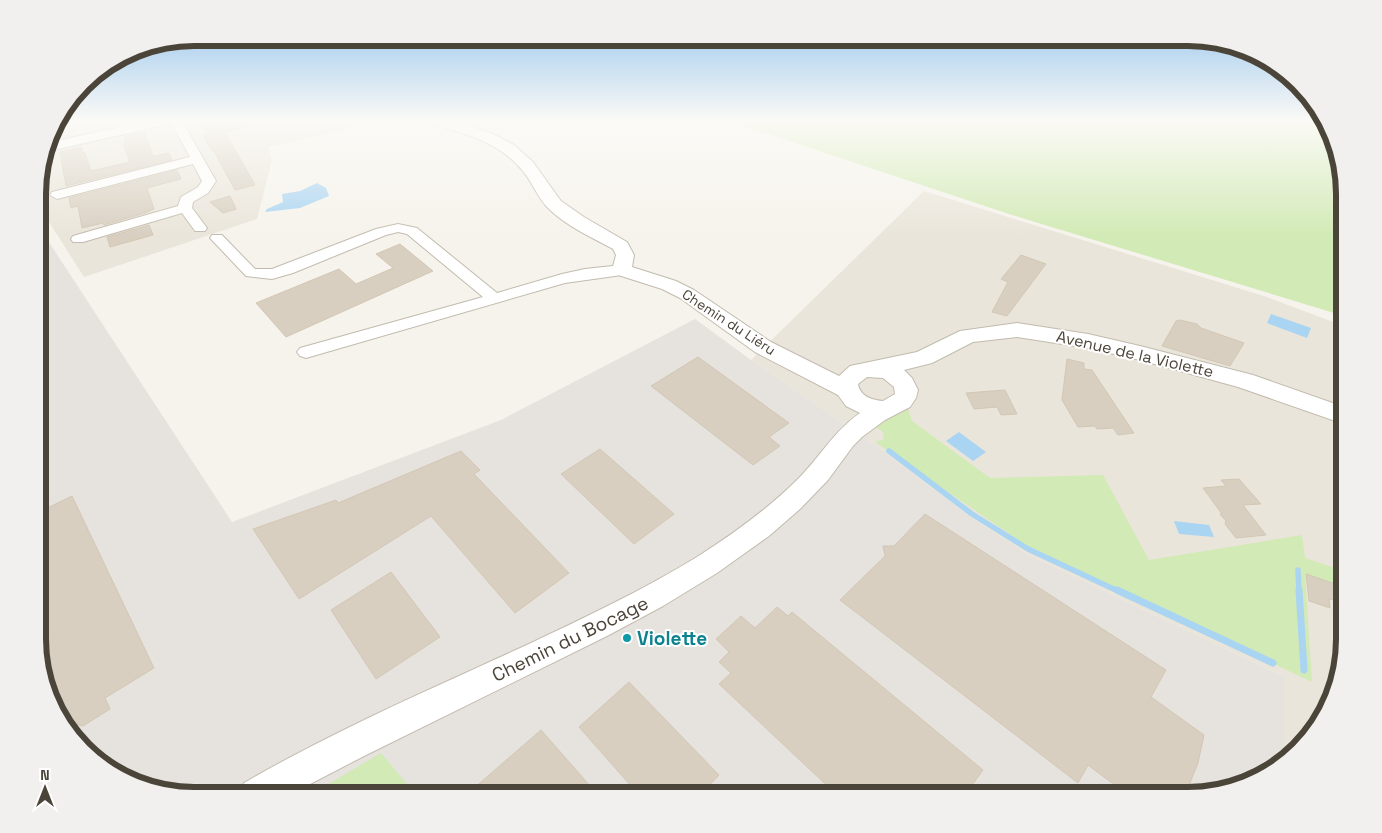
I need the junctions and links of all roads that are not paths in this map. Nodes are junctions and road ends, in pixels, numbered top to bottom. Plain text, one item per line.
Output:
1 (197, 160) joint
2 (522, 160) edge
3 (57, 195) dead end
4 (185, 208) junction
5 (200, 228) dead end
6 (217, 238) dead end
7 (78, 239) dead end
8 (622, 270) junction
9 (494, 298) junction
10 (306, 352) dead end
11 (924, 358) junction
12 (880, 369) junction
13 (850, 386) junction
14 (906, 387) junction
15 (885, 410) junction
16 (1335, 413) edge
17 (849, 434) junction
18 (272, 787) edge

1 - 3 street
1 - 4 street
2 - 8 street
4 - 5 street
4 - 7 street
6 - 9 street
8 - 9 street
8 - 13 street, Chemin du Liéru
9 - 10 street
11 - 12 street, Avenue de la Violette
11 - 14 street, Avenue de la Violette
11 - 16 street, Avenue de la Violette
12 - 13 street
12 - 14 street
13 - 15 street
13 - 17 street
14 - 15 street
15 - 17 street, Chemin du Bocage
17 - 18 street, Chemin du Bocage

